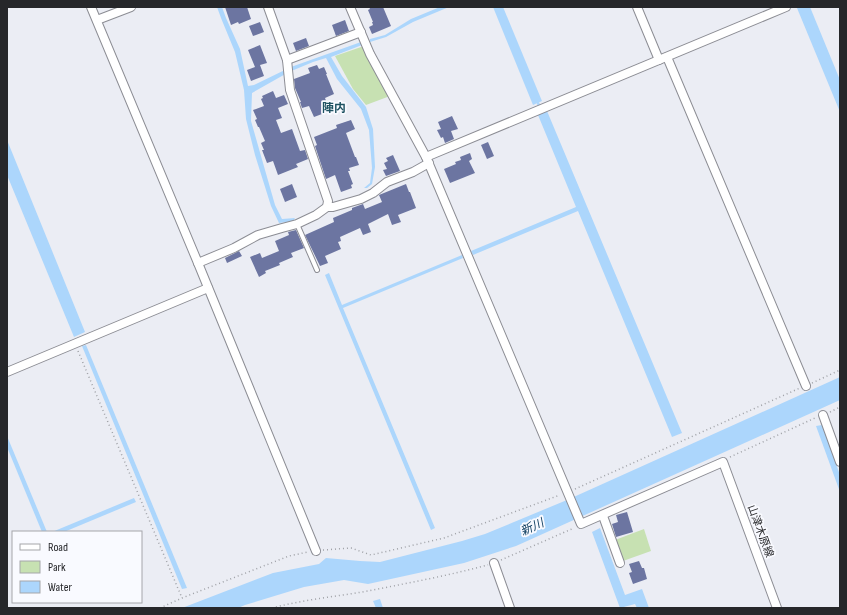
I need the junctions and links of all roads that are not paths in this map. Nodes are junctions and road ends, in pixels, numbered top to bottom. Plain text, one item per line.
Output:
1 (91, 7) edge
2 (131, 7) edge
3 (268, 7) edge
4 (350, 7) edge
5 (637, 7) edge
6 (784, 7) edge
7 (97, 20) junction
8 (361, 32) junction
9 (667, 57) junction
10 (659, 60) junction
11 (288, 67) junction
12 (428, 160) junction
13 (327, 207) junction
14 (297, 224) junction
15 (198, 263) junction
16 (317, 270) dead end
17 (208, 288) junction
18 (7, 372) edge
19 (806, 386) road end
20 (823, 415) road end
21 (840, 462) edge
22 (603, 516) junction
23 (316, 551) road end
24 (494, 563) road end
25 (620, 563) dead end
26 (510, 608) edge
27 (778, 608) edge

1 - 7 street
2 - 7 street
3 - 11 street
4 - 8 street
5 - 10 street
6 - 9 street
7 - 15 street
8 - 11 street
8 - 12 street
9 - 10 street
9 - 19 street
10 - 12 street
11 - 13 street
12 - 13 street
12 - 22 street
13 - 14 street
14 - 15 street
14 - 16 lane
15 - 17 street
17 - 18 street
17 - 23 street
20 - 21 street
22 - 25 street
22 - 27 street, 山津木原線
24 - 26 street

